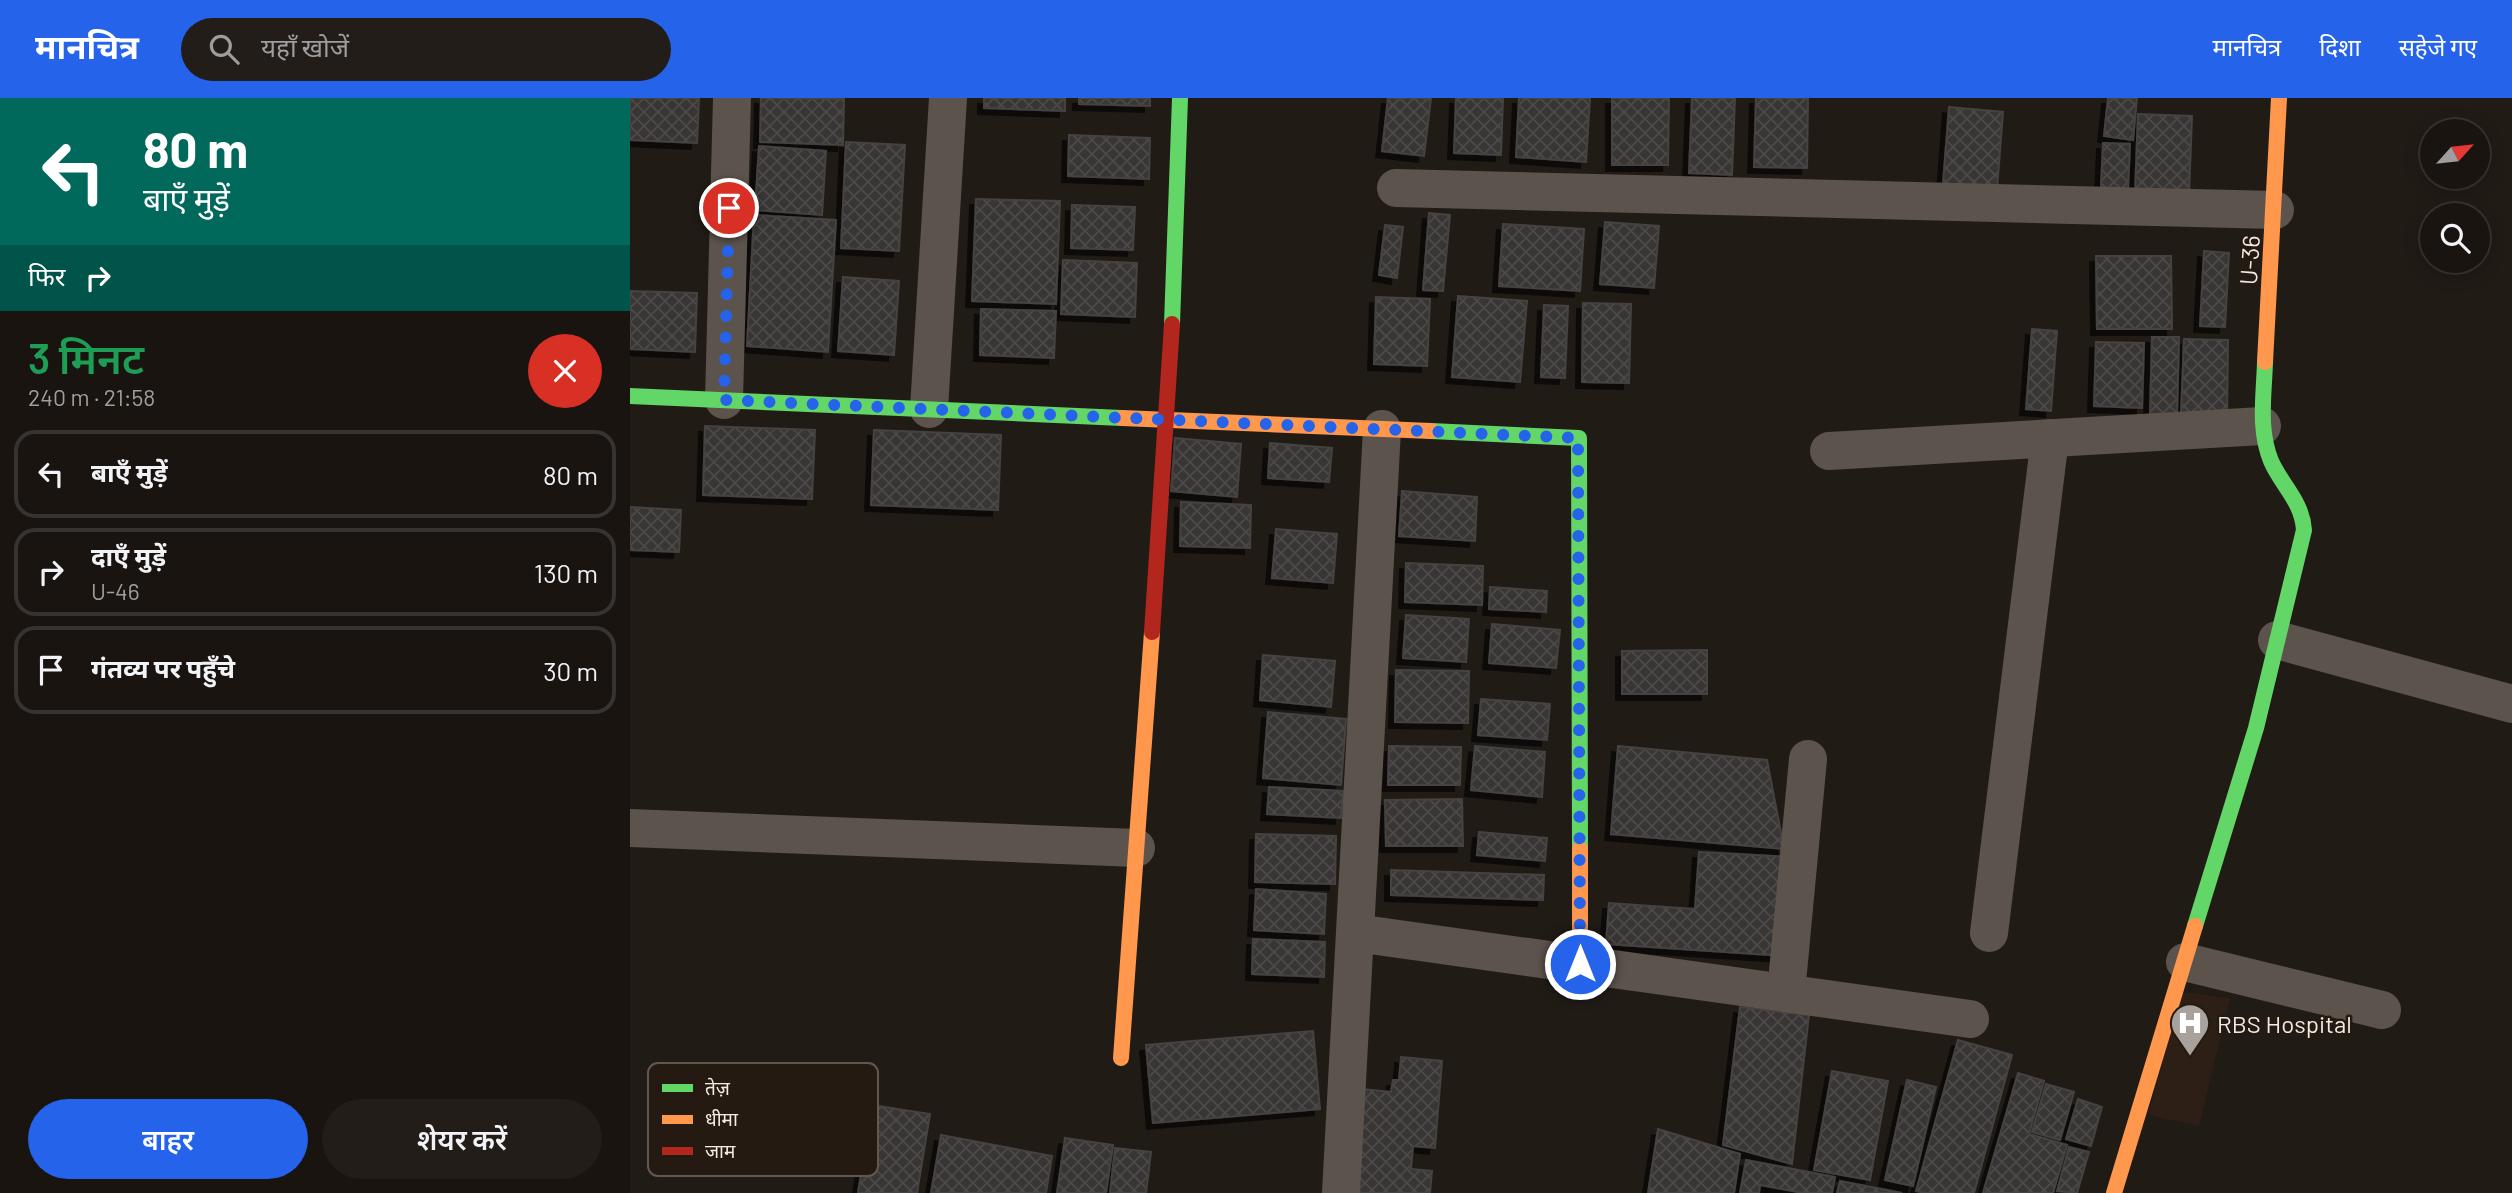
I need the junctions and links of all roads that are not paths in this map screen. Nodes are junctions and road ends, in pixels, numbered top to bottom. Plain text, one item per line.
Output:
1 (733, 98) edge
2 (948, 98) edge
3 (1180, 98) edge
4 (2278, 98) edge
5 (1396, 188) dead end
6 (2275, 210) junction
7 (630, 396) edge
8 (724, 400) junction
9 (929, 409) junction
10 (1168, 420) junction
11 (2262, 426) junction
12 (1382, 429) junction
13 (2050, 438) junction
14 (1829, 451) dead end
15 (2277, 640) junction
16 (2512, 704) edge
17 (1808, 759) dead end
18 (630, 828) edge
19 (1136, 848) junction
20 (1356, 933) junction
21 (1989, 933) dead end
22 (2185, 962) junction
23 (1580, 964) junction
24 (1786, 993) junction
25 (2382, 1010) dead end
26 (1970, 1018) dead end
27 (1121, 1058) dead end
28 (1341, 1193) edge
29 (2114, 1193) edge

1 - 8 street
2 - 9 street
3 - 10 street
4 - 6 street, U-36
5 - 6 street
6 - 11 street, U-36
7 - 8 street
8 - 9 street
9 - 10 street
10 - 12 street
10 - 19 street
11 - 13 street
11 - 15 street, U-36
12 - 20 street
12 - 23 street
13 - 14 street
13 - 21 street
15 - 16 street
15 - 22 street, U-36
17 - 24 street
18 - 19 street
19 - 27 street
20 - 23 street
20 - 28 street
22 - 25 street
22 - 29 street, U-36
23 - 24 street
24 - 26 street

